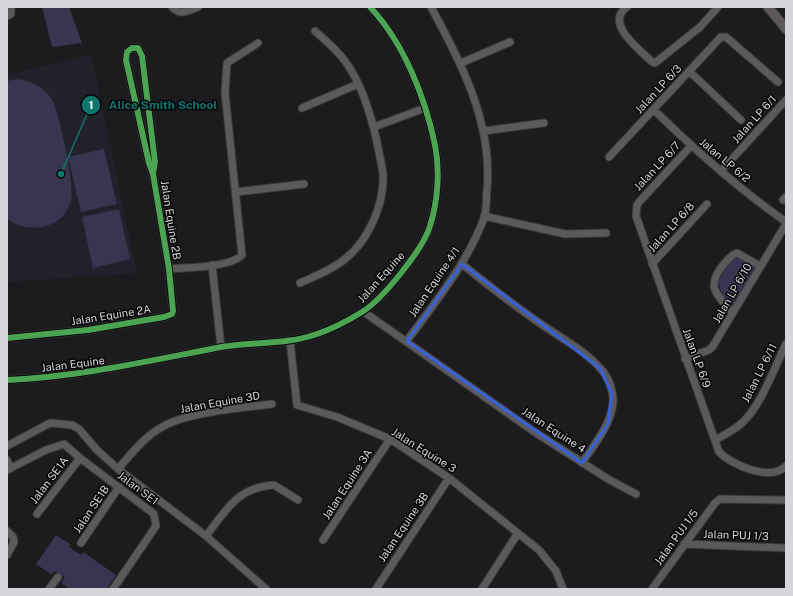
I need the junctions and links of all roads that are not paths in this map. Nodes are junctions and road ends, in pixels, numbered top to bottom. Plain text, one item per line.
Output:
1 (11, 7) edge
2 (172, 7) edge
3 (198, 7) edge
4 (370, 7) edge
5 (431, 7) edge
6 (627, 7) edge
7 (718, 7) edge
8 (768, 7) edge
9 (7, 16) edge
10 (786, 29) edge
11 (315, 31) dead end
12 (510, 42) dead end
13 (258, 43) dead end
14 (461, 62) junction
15 (689, 71) junction
16 (778, 82) dead end
17 (358, 84) junction
18 (786, 100) edge
19 (302, 108) dead end
20 (425, 108) junction
21 (654, 110) junction
22 (742, 120) dead end
23 (544, 123) dead end
24 (374, 127) junction
25 (484, 131) junction
26 (691, 146) junction
27 (609, 156) dead end
28 (721, 171) junction
29 (154, 174) junction
30 (304, 184) dead end
31 (236, 192) junction
32 (640, 201) joint
33 (707, 204) dead end
34 (484, 216) junction
35 (786, 223) edge
36 (606, 233) dead end
37 (462, 264) junction
38 (652, 264) junction
39 (212, 265) junction
40 (760, 266) junction
41 (168, 269) junction
42 (300, 283) dead end
43 (364, 312) junction
44 (733, 313) junction
45 (7, 338) edge
46 (290, 341) junction
47 (407, 341) junction
48 (786, 344) edge
49 (221, 347) junction
50 (685, 359) junction
51 (7, 380) edge
52 (272, 404) dead end
53 (390, 439) junction
54 (714, 440) junction
55 (7, 446) edge
56 (78, 457) junction
57 (7, 460) edge
58 (582, 463) junction
59 (786, 466) edge
60 (9, 469) edge
61 (118, 469) junction
62 (449, 478) junction
63 (119, 488) junction
64 (636, 494) dead end
65 (298, 500) dead end
66 (786, 500) edge
67 (37, 514) dead end
68 (7, 531) edge
69 (518, 533) junction
70 (206, 536) junction
71 (323, 540) dead end
72 (81, 543) dead end
73 (684, 544) junction
74 (786, 548) edge
75 (7, 555) edge
76 (58, 577) dead end
77 (49, 589) edge
78 (113, 589) edge
79 (266, 589) edge
80 (376, 589) edge
81 (482, 589) edge
82 (563, 589) edge
83 (652, 589) edge

1 - 9 street
2 - 3 street
4 - 20 street, Jalan Equine
5 - 14 street, Jalan Equine 4/1
6 - 7 street
8 - 10 main road
11 - 17 street
12 - 14 street
13 - 31 street
14 - 25 street, Jalan Equine 4/1
15 - 16 street, Jalan LP 6/3
15 - 21 street, Jalan LP 6/3
15 - 22 street
17 - 19 street
17 - 24 street
18 - 28 street, Jalan LP 6/1
20 - 24 street
20 - 43 street, Jalan Equine
21 - 26 street, Jalan LP 6/2
21 - 27 street, Jalan LP 6/3
23 - 25 street
24 - 42 street
25 - 34 street, Jalan Equine 4/1
26 - 28 street, Jalan LP 6/2
26 - 32 street, Jalan LP 6/7
28 - 35 street, Jalan LP 6/2
29 - 29 street, Jalan Equine 2B
29 - 41 street, Jalan Equine 2B
30 - 31 street
31 - 39 street
32 - 38 street, Jalan LP 6/9
33 - 38 street, Jalan LP 6/8
34 - 36 street
34 - 37 street, Jalan Equine 4/1
35 - 40 street, Jalan LP 6/10
37 - 47 street, Jalan Equine 4/1
37 - 58 street, Jalan Equine 4
38 - 50 street, Jalan LP 6/9
39 - 41 street
39 - 49 street
40 - 44 street, Jalan LP 6/10
40 - 44 street
41 - 45 street, Jalan Equine 2A
43 - 46 street, Jalan Equine
43 - 47 street, Jalan Equine 4
44 - 50 street, Jalan LP 6/10
46 - 49 street, Jalan Equine
46 - 53 street, Jalan Equine 3
47 - 58 street, Jalan Equine 4
48 - 54 street, Jalan LP 6/11
49 - 51 street, Jalan Equine
50 - 54 street, Jalan LP 6/9
52 - 61 street, Jalan Equine 3D
53 - 62 street, Jalan Equine 3
53 - 71 street, Jalan Equine 3A
54 - 59 street, Jalan LP 6/9
55 - 61 street
56 - 60 street, Jalan SE1
56 - 63 street, Jalan SE1
56 - 67 street, Jalan SE1A
57 - 60 street
58 - 64 street
61 - 70 street
62 - 69 street, Jalan Equine 3
62 - 80 street, Jalan Equine 3B
63 - 72 street, Jalan SE1B
63 - 78 street, Jalan SE1
65 - 70 street
66 - 73 street, Jalan PUJ 1/5
68 - 75 street
69 - 81 street
69 - 82 street, Jalan Equine 3
70 - 79 street
73 - 74 street, Jalan PUJ 1/3
73 - 83 street, Jalan PUJ 1/5
76 - 77 street

